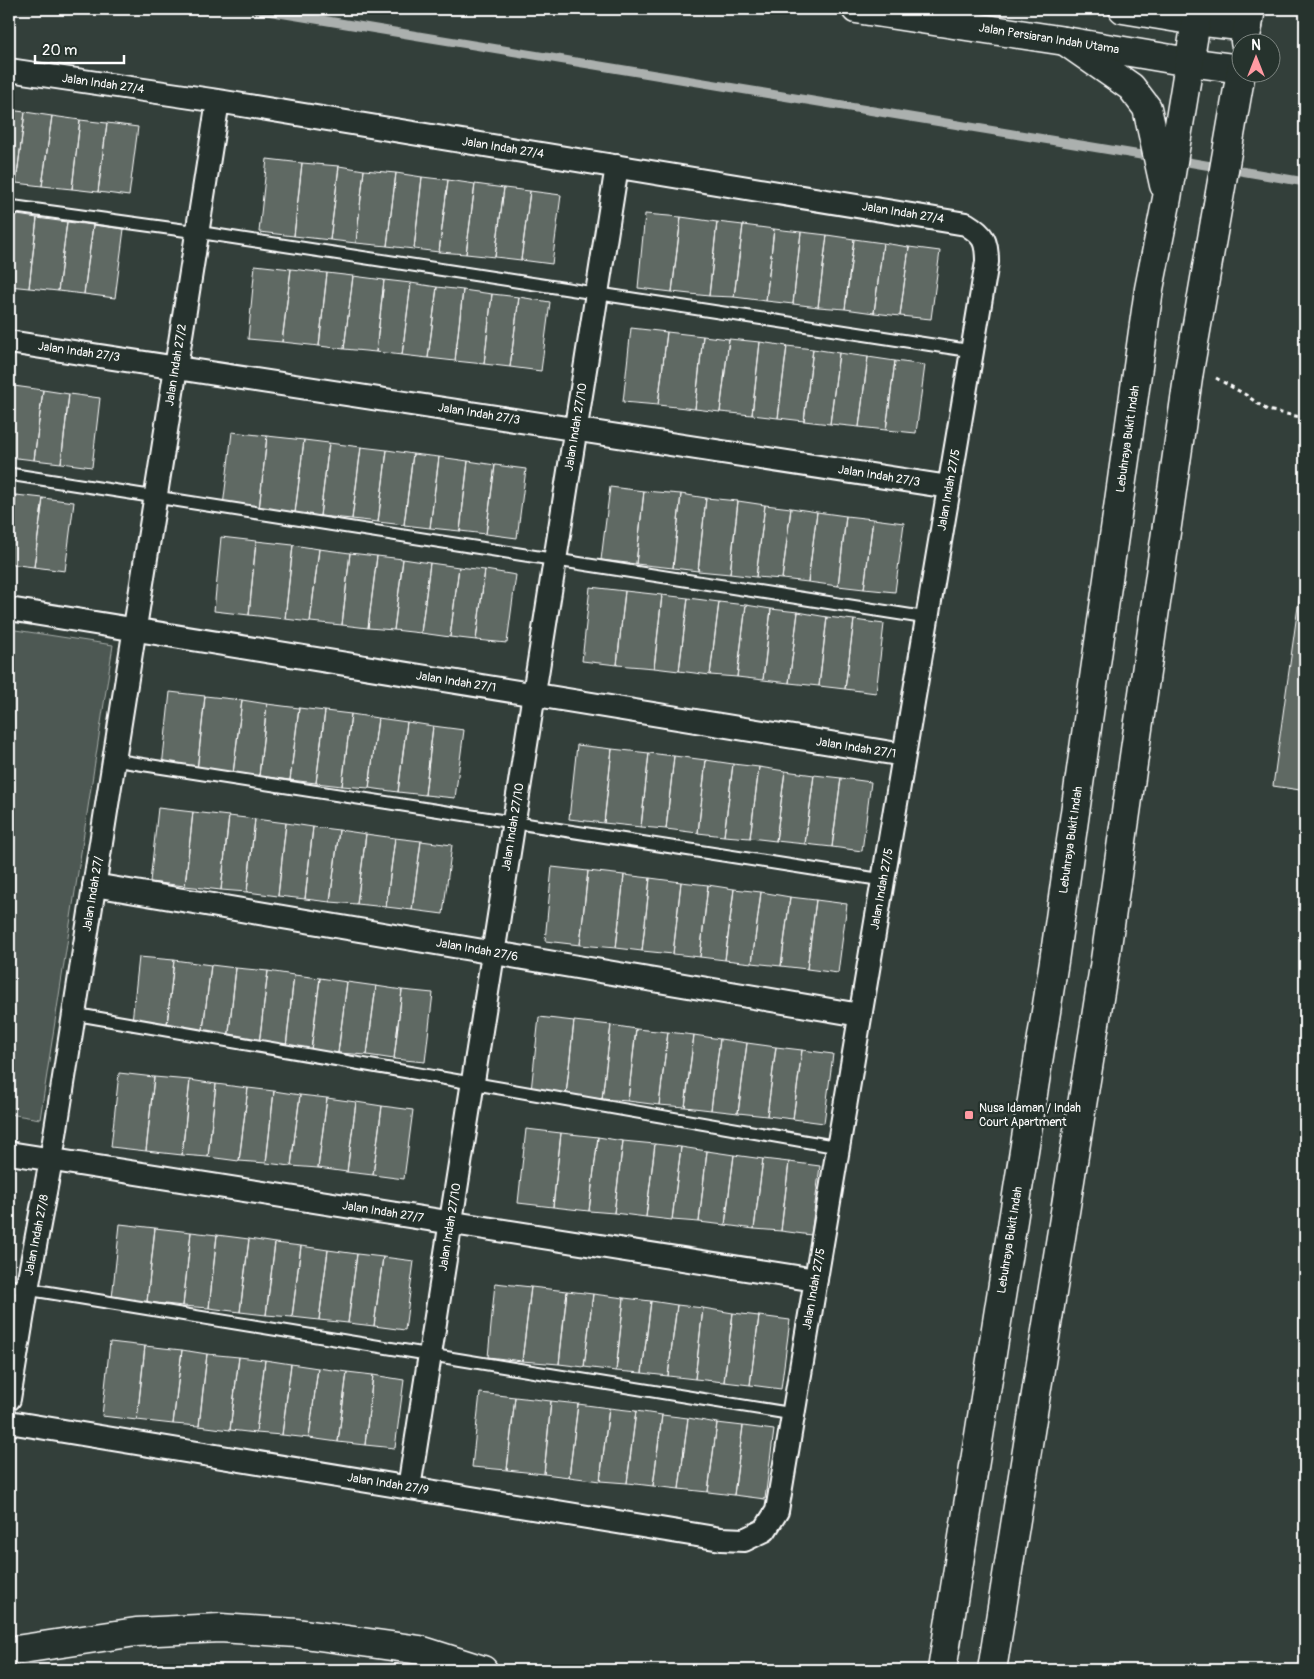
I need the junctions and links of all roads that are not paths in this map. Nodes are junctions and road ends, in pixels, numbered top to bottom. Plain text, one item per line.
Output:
1 (856, 9) edge
2 (1123, 9) edge
3 (1197, 15) edge
4 (1248, 26) edge
5 (1064, 41) junction
6 (1189, 62) junction
7 (1232, 67) edge
8 (9, 70) edge
9 (1239, 82) edge
10 (218, 101) junction
11 (617, 166) junction
12 (1167, 198) junction
13 (9, 206) edge
14 (197, 232) junction
15 (987, 246) joint
16 (597, 294) junction
17 (9, 342) edge
18 (972, 351) junction
19 (176, 366) junction
20 (576, 429) junction
21 (9, 474) edge
22 (949, 487) junction
23 (156, 496) junction
24 (555, 559) junction
25 (9, 609) edge
26 (927, 618) junction
27 (134, 629) junction
28 (534, 695) junction
29 (904, 755) junction
30 (114, 760) junction
31 (514, 822) junction
32 (883, 880) junction
33 (94, 885) junction
34 (494, 953) junction
35 (74, 1014) junction
36 (860, 1015) junction
37 (473, 1083) junction
38 (838, 1147) junction
39 (9, 1153) edge
40 (51, 1160) junction
41 (451, 1223) junction
42 (816, 1280) junction
43 (18, 1288) edge
44 (430, 1355) junction
45 (9, 1399) edge
46 (794, 1414) junction
47 (9, 1422) edge
48 (409, 1488) junction
49 (765, 1530) joint
50 (9, 1650) edge
51 (483, 1670) edge
52 (942, 1670) edge
53 (992, 1670) edge

1 - 5 main road, Jalan Persiaran Indah Utama
2 - 3 main road
3 - 4 main road
3 - 6 main road, Lebuhraya Bukit Indah
5 - 6 main road, Jalan Persiaran Indah Utama
5 - 12 main road
6 - 7 main road, Jalan Persiaran Indah Utama
6 - 12 main road, Lebuhraya Bukit Indah
8 - 10 street, Jalan Indah 27/4
9 - 53 main road
10 - 11 street, Jalan Indah 27/4
10 - 14 street, Jalan Indah 27/2
11 - 15 street, Jalan Indah 27/4
11 - 16 street, Jalan Indah 27/10
12 - 52 main road, Lebuhraya Bukit Indah
13 - 14 lane
14 - 16 lane
14 - 19 street, Jalan Indah 27/2
15 - 18 street, Jalan Indah 27/5
16 - 18 lane
16 - 20 street, Jalan Indah 27/10
17 - 19 street, Jalan Indah 27/3
18 - 22 street, Jalan Indah 27/5
19 - 20 street, Jalan Indah 27/3
19 - 23 street, Jalan Indah 27/2
20 - 22 street, Jalan Indah 27/3
20 - 24 street, Jalan Indah 27/10
21 - 23 lane
22 - 26 street, Jalan Indah 27/5
23 - 24 lane
23 - 27 street, Jalan Indah 27/2
24 - 26 lane
24 - 28 street, Jalan Indah 27/10
25 - 27 street, Jalan Indah 27/1
26 - 29 street, Jalan Indah 27/5
27 - 28 street, Jalan Indah 27/1
27 - 30 street, Jalan Indah 27/
28 - 29 street, Jalan Indah 27/1
28 - 31 street, Jalan Indah 27/10
29 - 32 street, Jalan Indah 27/5
30 - 31 lane
30 - 33 street, Jalan Indah 27/
31 - 32 lane
31 - 34 street, Jalan Indah 27/10
32 - 36 street, Jalan Indah 27/5
33 - 34 street, Jalan Indah 27/6
33 - 35 street, Jalan Indah 27/
34 - 36 street, Jalan Indah 27/6
34 - 37 street, Jalan Indah 27/10
35 - 37 lane
35 - 40 street, Jalan Indah 27/
36 - 38 street, Jalan Indah 27/5
37 - 38 lane
37 - 41 street, Jalan Indah 27/10
38 - 42 street, Jalan Indah 27/5
39 - 40 street, Jalan Indah 27/7
40 - 41 street, Jalan Indah 27/7
40 - 43 street, Jalan Indah 27/8
41 - 42 street, Jalan Indah 27/7
41 - 44 street, Jalan Indah 27/10
42 - 46 street, Jalan Indah 27/5
43 - 44 lane
43 - 45 street, Jalan Indah 27/8
44 - 46 lane
44 - 48 street, Jalan Indah 27/10
46 - 49 street, Jalan Indah 27/5
47 - 48 street, Jalan Indah 27/9
48 - 49 street, Jalan Indah 27/9
50 - 51 main road

